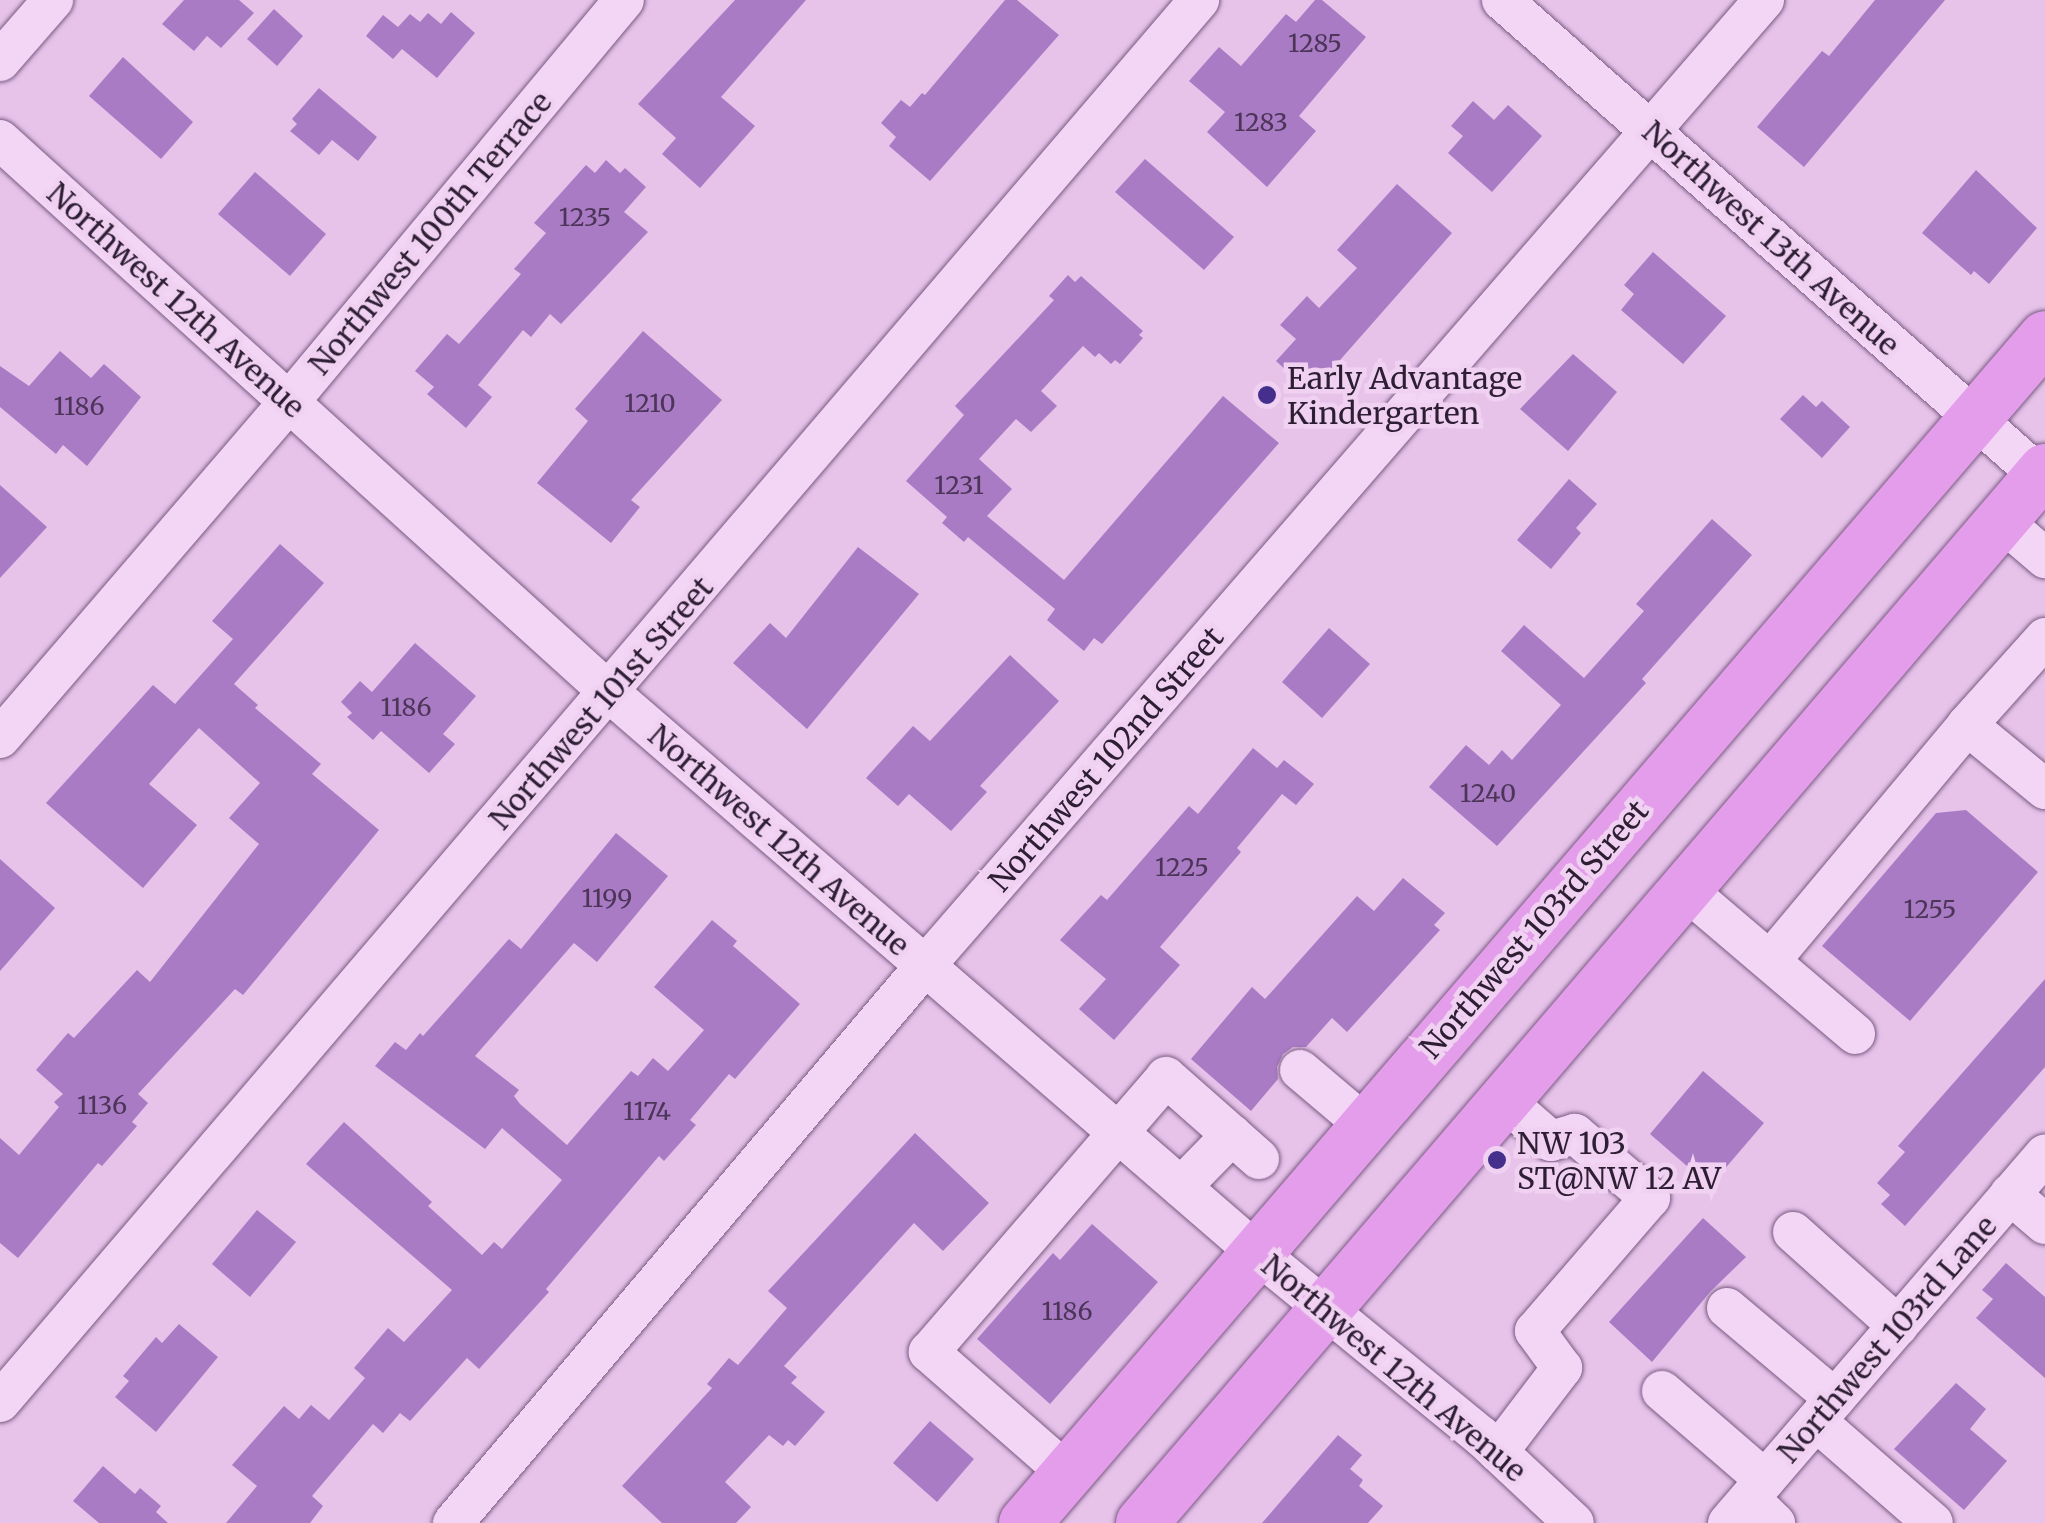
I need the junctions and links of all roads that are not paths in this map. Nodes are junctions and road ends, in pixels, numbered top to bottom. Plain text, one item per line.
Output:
1 (53, 0) edge
2 (624, 0) edge
3 (1199, 0) edge
4 (1502, 0) edge
5 (1764, 0) edge
6 (0, 61) edge
7 (1653, 132) junction
8 (0, 140) edge
9 (2045, 337) edge
10 (289, 402) junction
11 (1974, 420) junction
12 (2042, 473) edge
13 (2002, 521) junction
14 (2045, 558) edge
15 (2045, 638) edge
16 (610, 693) junction
17 (1967, 725) junction
18 (0, 738) edge
19 (2045, 790) edge
20 (1686, 890) junction
21 (1770, 961) junction
22 (924, 967) junction
23 (1856, 1034) dead end
24 (1300, 1070) dead end
25 (1504, 1100) junction
26 (1365, 1125) junction
27 (1117, 1133) junction
28 (2045, 1154) edge
29 (1181, 1187) junction
30 (2010, 1194) junction
31 (2045, 1224) edge
32 (1794, 1232) dead end
33 (1256, 1252) junction
34 (1325, 1308) junction
35 (1728, 1308) dead end
36 (1898, 1326) junction
37 (1662, 1390) dead end
38 (0, 1402) edge
39 (1826, 1410) junction
40 (1498, 1452) junction
41 (1067, 1473) junction
42 (1755, 1506) edge
43 (452, 1523) edge
44 (1025, 1523) edge
45 (1142, 1523) edge
46 (1574, 1523) edge
47 (1933, 1523) edge

1 - 6 street
2 - 10 street, Northwest 100th Terrace
3 - 16 street, Northwest 101st Street
4 - 7 street, Northwest 13th Avenue
5 - 7 street, Northwest 102nd Street
7 - 11 street, Northwest 13th Avenue
7 - 22 street, Northwest 102nd Street
8 - 10 street, Northwest 12th Avenue
9 - 11 main road, Northwest 103rd Street
10 - 16 street, Northwest 12th Avenue
10 - 18 street, Northwest 100th Terrace
11 - 12 street, Northwest 13th Avenue
11 - 26 main road, Northwest 103rd Street
12 - 13 main road
13 - 14 street
13 - 20 main road
15 - 17 street
16 - 22 street, Northwest 12th Avenue
16 - 38 street, Northwest 101st Street
17 - 19 street
17 - 21 street
20 - 21 street
20 - 25 main road
21 - 23 street
22 - 27 street, Northwest 12th Avenue
22 - 43 street, Northwest 102nd Street
24 - 26 street
25 - 34 main road
25 - 40 street
26 - 33 main road, Northwest 103rd Street
27 - 29 street, Northwest 12th Avenue
27 - 29 street
27 - 41 street
28 - 30 street, Northwest 103rd Lane
29 - 33 street, Northwest 12th Avenue
30 - 31 street
30 - 36 street, Northwest 103rd Lane
32 - 36 street
33 - 34 street, Northwest 12th Avenue
33 - 41 main road, Northwest 103rd Street
34 - 40 street, Northwest 12th Avenue
34 - 45 main road
35 - 39 street
36 - 39 street, Northwest 103rd Lane
37 - 42 street
39 - 42 street, Northwest 103rd Lane
39 - 47 street
40 - 46 street, Northwest 12th Avenue
41 - 44 main road, Northwest 103rd Street

